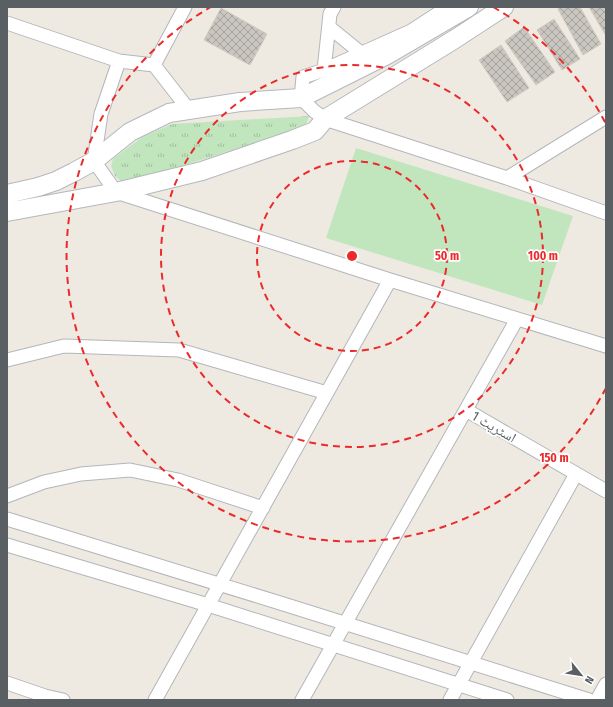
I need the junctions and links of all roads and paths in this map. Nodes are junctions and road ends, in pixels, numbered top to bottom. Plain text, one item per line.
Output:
1 (185, 7) edge
2 (334, 7) edge
3 (448, 7) edge
4 (469, 7) edge
5 (504, 7) edge
6 (7, 23) edge
7 (329, 26) junction
8 (361, 53) junction
9 (119, 61) junction
10 (154, 65) junction
11 (324, 70) junction
12 (301, 98) junction
13 (189, 110) junction
14 (606, 117) edge
15 (325, 119) junction
16 (94, 161) junction
17 (507, 178) junction
18 (116, 192) junction
19 (7, 194) edge
20 (7, 212) edge
21 (606, 213) edge
22 (390, 280) junction
23 (517, 319) junction
24 (606, 346) edge
25 (7, 360) edge
26 (327, 393) junction
27 (466, 410) junction
28 (576, 474) junction
29 (606, 490) edge
30 (7, 496) edge
31 (262, 508) junction
32 (7, 519) edge
33 (7, 545) edge
34 (220, 584) junction
35 (208, 605) junction
36 (345, 623) junction
37 (333, 645) junction
38 (471, 663) junction
39 (7, 683) edge
40 (458, 684) junction
41 (606, 684) edge
42 (7, 691) edge
43 (45, 696) junction
44 (63, 700) edge
45 (155, 700) edge
46 (302, 700) edge
47 (450, 700) edge
48 (508, 700) edge
49 (589, 700) edge
50 (597, 700) edge

1 - 10 street
2 - 7 street
3 - 8 street
4 - 12 street
5 - 15 street
6 - 9 street
7 - 8 street
7 - 11 street
8 - 11 street
9 - 10 street
9 - 16 street
10 - 13 street
11 - 12 street
12 - 13 street
12 - 15 street
13 - 16 street
14 - 17 street
15 - 17 street
15 - 18 street
16 - 18 street
16 - 19 street
17 - 21 street
18 - 20 street
18 - 22 street
22 - 23 street
22 - 26 street
23 - 24 street
23 - 27 street
25 - 26 street
26 - 31 street
27 - 28 street, اسٹریٹ 1
27 - 36 street
28 - 29 street, اسٹریٹ 1
28 - 38 street
30 - 31 street
31 - 34 street
32 - 34 street
33 - 35 street
34 - 35 street
34 - 36 street
35 - 37 street
35 - 45 street
36 - 37 street
36 - 38 street
37 - 40 street
37 - 46 street
38 - 40 street
38 - 49 street
39 - 43 street
40 - 47 street
40 - 48 street
41 - 50 street
42 - 43 street
43 - 44 street

